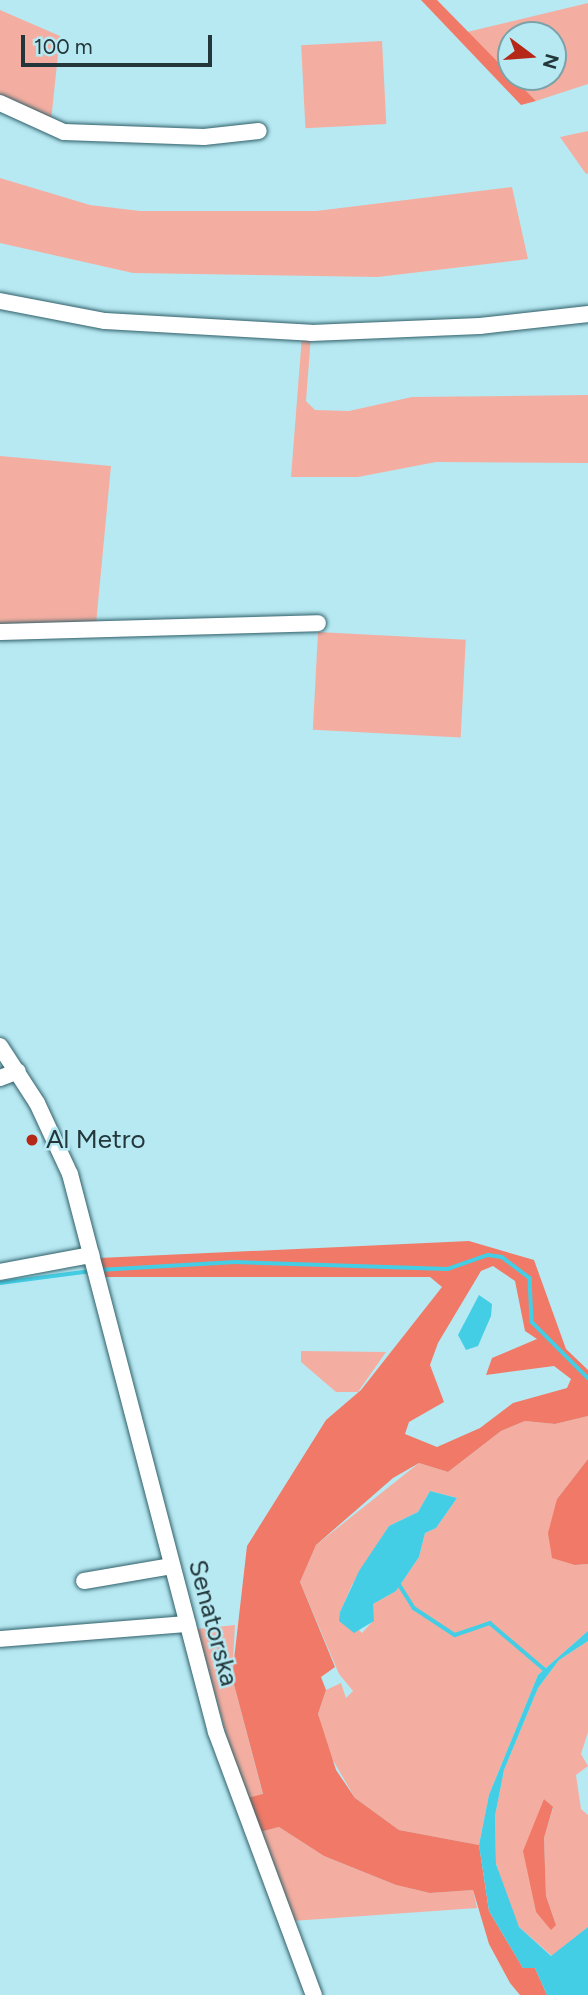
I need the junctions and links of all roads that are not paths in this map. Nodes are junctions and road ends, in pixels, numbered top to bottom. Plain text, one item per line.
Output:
1 (0, 103) edge
2 (259, 131) dead end
3 (0, 301) edge
4 (588, 314) edge
5 (318, 623) dead end
6 (0, 632) edge
7 (0, 1046) edge
8 (18, 1071) junction
9 (0, 1078) edge
10 (91, 1255) junction
11 (0, 1272) edge
12 (172, 1566) junction
13 (84, 1581) dead end
14 (187, 1624) junction
15 (0, 1639) edge
16 (314, 1995) edge

1 - 2 street
3 - 4 street
5 - 6 street
7 - 8 street, Senatorska
8 - 9 street
8 - 10 street, Senatorska
10 - 11 street
10 - 12 street, Senatorska
12 - 13 street
12 - 14 street, Senatorska
14 - 15 street
14 - 16 street, Senatorska

